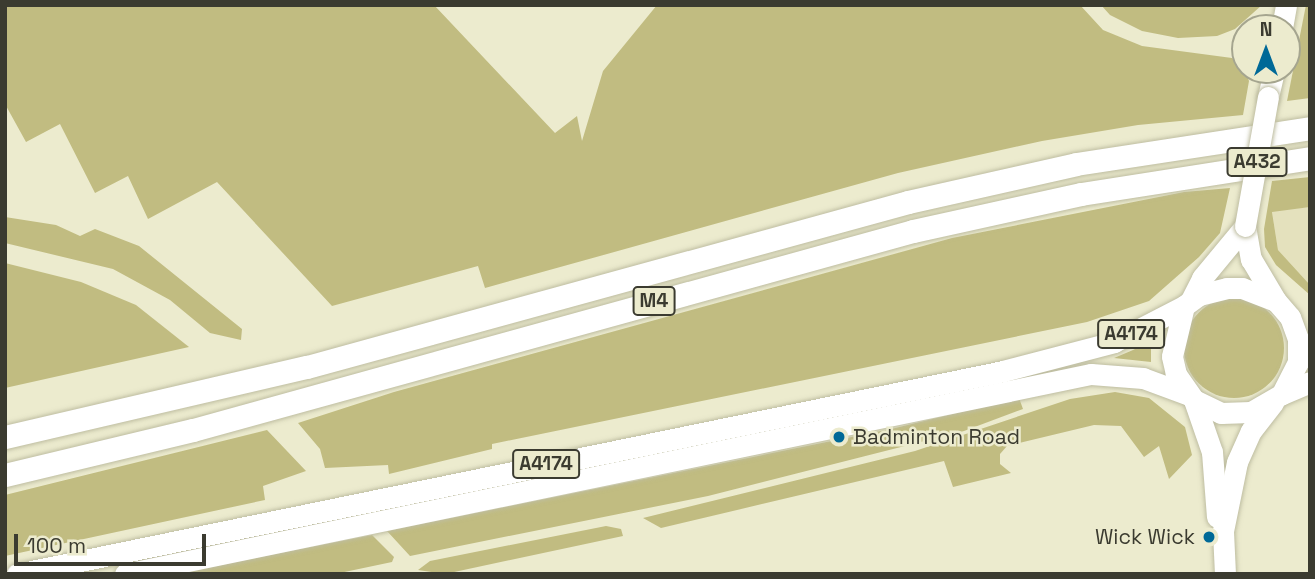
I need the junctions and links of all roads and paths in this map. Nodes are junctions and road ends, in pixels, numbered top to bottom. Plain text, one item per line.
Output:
1 (1271, 84) edge
2 (1310, 128) edge
3 (1310, 158) edge
4 (1245, 226) junction
5 (1188, 303) junction
6 (1279, 304) junction
7 (1310, 321) edge
8 (1310, 382) edge
9 (1192, 397) junction
10 (1278, 398) junction
11 (5, 437) edge
12 (5, 475) edge
13 (1223, 531) junction
14 (18, 574) edge
15 (125, 574) edge
16 (1226, 574) edge

1 - 4 main road, A432, bridge
2 - 11 highway, M4
3 - 12 highway, M4
4 - 5 main road, A432
4 - 6 main road, A432
5 - 6 main road
5 - 9 main road
5 - 14 main road, A4174
6 - 7 main road
6 - 10 main road
8 - 10 main road
9 - 10 main road
9 - 13 main road
9 - 15 main road, A4174
10 - 13 main road
13 - 16 main road

